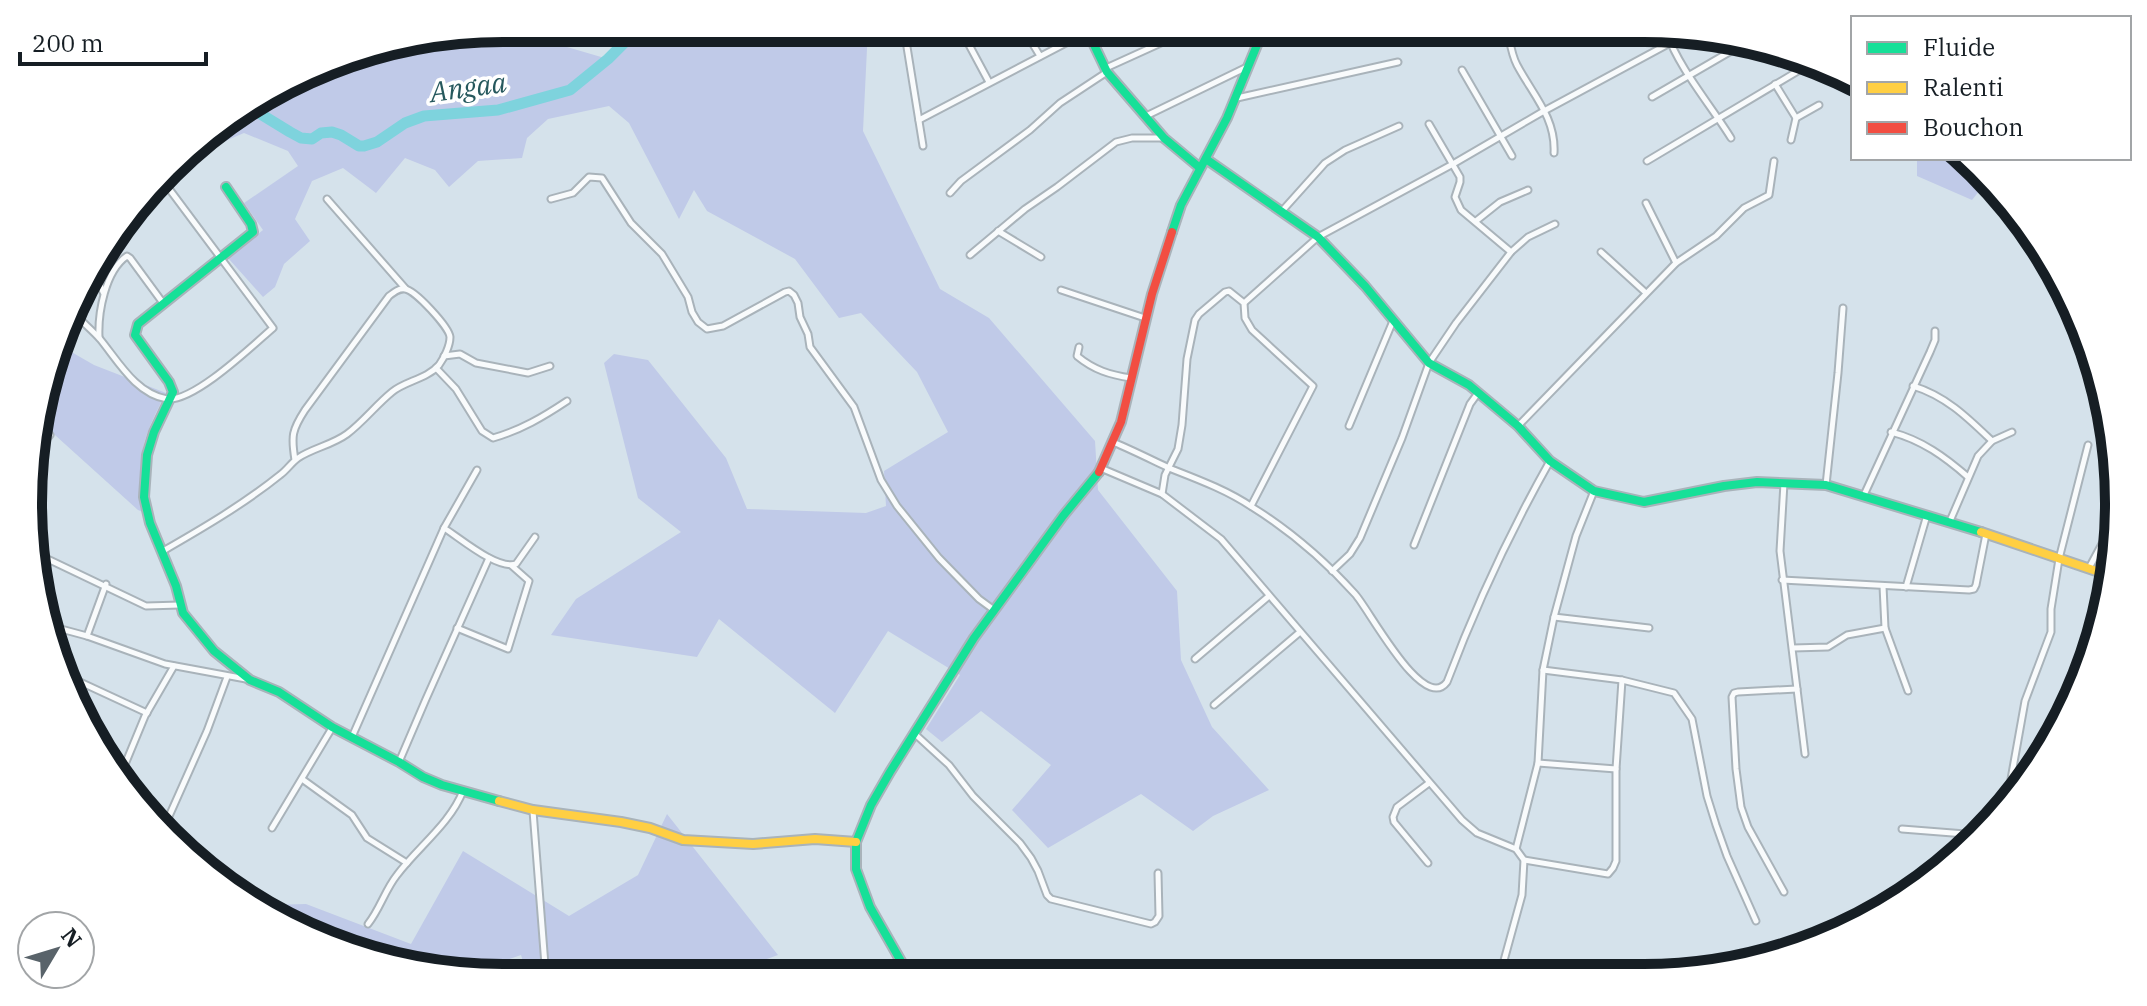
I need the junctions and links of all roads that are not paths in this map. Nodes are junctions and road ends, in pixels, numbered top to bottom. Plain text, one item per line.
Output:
1 (908, 42) edge
2 (968, 42) edge
3 (1032, 42) edge
4 (1065, 42) edge
5 (1092, 42) edge
6 (1165, 42) edge
7 (1258, 42) edge
8 (1510, 42) edge
9 (1670, 43) joint
10 (1732, 51) edge
11 (1040, 56) junction
12 (1398, 62) dead end
13 (1249, 66) junction
14 (1801, 69) edge
15 (1106, 70) junction
16 (1462, 70) dead end
17 (1690, 75) junction
18 (989, 82) junction
19 (1775, 84) junction
20 (1652, 97) dead end
21 (1236, 98) junction
22 (1819, 105) dead end
23 (1544, 111) junction
24 (1145, 116) junction
25 (1718, 117) junction
26 (1796, 118) junction
27 (919, 120) junction
28 (1429, 124) dead end
29 (1399, 126) dead end
30 (1500, 136) junction
31 (1164, 138) junction
32 (1731, 138) dead end
33 (1791, 140) dead end
34 (923, 146) dead end
35 (1554, 153) dead end
36 (1512, 156) dead end
37 (1206, 159) junction
38 (1647, 161) dead end
39 (1774, 161) dead end
40 (1453, 164) junction
41 (1200, 168) junction
42 (168, 187) edge
43 (226, 187) dead end
44 (1528, 190) dead end
45 (950, 193) dead end
46 (327, 199) dead end
47 (551, 199) dead end
48 (1646, 203) dead end
49 (1282, 211) junction
50 (1476, 221) junction
51 (1555, 224) dead end
52 (998, 231) junction
53 (1318, 237) junction
54 (1511, 252) junction
55 (1601, 252) dead end
56 (970, 255) dead end
57 (1041, 257) dead end
58 (222, 258) junction
59 (1676, 263) junction
60 (99, 282) edge
61 (405, 289) junction
62 (1061, 290) dead end
63 (103, 293) junction
64 (1646, 293) junction
65 (163, 303) junction
66 (1244, 303) junction
67 (1843, 308) dead end
68 (1145, 318) junction
69 (80, 319) edge
70 (1393, 321) junction
71 (1935, 331) dead end
72 (99, 338) junction
73 (1079, 347) dead end
74 (444, 356) junction
75 (1429, 363) junction
76 (550, 366) dead end
77 (436, 368) junction
78 (1131, 378) junction
79 (1913, 386) junction
80 (1479, 392) junction
81 (169, 399) junction
82 (567, 401) dead end
83 (1349, 426) dead end
84 (1518, 426) junction
85 (1891, 432) junction
86 (2012, 432) dead end
87 (1992, 441) junction
88 (1113, 442) junction
89 (2088, 445) dead end
90 (295, 460) junction
91 (1550, 461) junction
92 (1169, 468) junction
93 (1102, 469) junction
94 (477, 470) dead end
95 (1968, 477) junction
96 (1784, 482) junction
97 (1826, 485) junction
98 (1594, 491) junction
99 (1162, 494) junction
100 (1864, 495) junction
101 (1251, 506) junction
102 (1927, 514) junction
103 (1950, 521) junction
104 (444, 528) junction
105 (1987, 533) junction
106 (535, 537) dead end
107 (2103, 541) edge
108 (1414, 545) dead end
109 (163, 551) junction
110 (45, 558) edge
111 (489, 558) junction
112 (2059, 559) junction
113 (512, 566) junction
114 (2088, 568) junction
115 (1332, 571) junction
116 (2099, 572) edge
117 (1782, 580) junction
118 (105, 585) junction
119 (1883, 586) junction
120 (1906, 587) junction
121 (1269, 596) junction
122 (180, 605) junction
123 (994, 610) junction
124 (1554, 617) junction
125 (457, 628) junction
126 (1649, 628) dead end
127 (1885, 628) junction
128 (60, 629) edge
129 (1300, 632) junction
130 (87, 636) junction
131 (1793, 648) junction
132 (1195, 659) dead end
133 (174, 666) junction
134 (1543, 670) junction
135 (227, 677) junction
136 (250, 680) junction
137 (1622, 680) junction
138 (78, 681) edge
139 (1797, 689) junction
140 (1908, 691) dead end
141 (1214, 705) dead end
142 (147, 713) junction
143 (332, 727) junction
144 (914, 733) junction
145 (352, 737) junction
146 (1805, 754) dead end
147 (399, 762) junction
148 (1538, 763) junction
149 (125, 766) edge
150 (1616, 769) junction
151 (302, 779) junction
152 (1429, 783) junction
153 (2010, 784) edge
154 (463, 791) junction
155 (533, 810) junction
156 (168, 819) edge
157 (272, 828) dead end
158 (1902, 829) dead end
159 (1965, 834) edge
160 (856, 842) junction
161 (1516, 849) junction
162 (1524, 860) junction
163 (407, 863) junction
164 (1428, 863) dead end
165 (1158, 873) dead end
166 (1784, 892) dead end
167 (1756, 921) dead end
168 (368, 924) dead end
169 (545, 964) edge
170 (903, 964) edge
171 (1503, 964) edge

1 - 27 street
2 - 18 street
3 - 11 street
4 - 11 street
5 - 15 street
6 - 15 street
7 - 13 street
8 - 23 street
9 - 17 street
9 - 23 street
10 - 17 street
11 - 18 street
12 - 21 street
13 - 21 street
13 - 24 street
14 - 19 street
15 - 24 street
15 - 45 street
16 - 30 street
17 - 20 street
17 - 25 street
18 - 27 street
19 - 25 street
19 - 26 street
21 - 37 street
22 - 26 street
23 - 30 street
23 - 35 street
24 - 31 street
25 - 32 street
25 - 38 street
26 - 33 street
27 - 34 street
28 - 40 street
29 - 49 street
30 - 36 street
30 - 40 street
31 - 41 street
31 - 52 street
37 - 41 street
37 - 49 street
39 - 59 street
40 - 50 street
40 - 53 street
41 - 68 street
42 - 58 street
43 - 58 street
44 - 50 street
46 - 61 street
47 - 123 street
48 - 59 street
49 - 53 street
50 - 54 street
51 - 54 street
52 - 56 street
52 - 57 street
53 - 66 street
53 - 70 street
54 - 75 street
55 - 64 street
58 - 65 street
58 - 81 street
59 - 64 street
60 - 63 street
61 - 74 street
61 - 90 street
62 - 68 street
63 - 65 street
63 - 72 street
64 - 84 street
65 - 81 street
66 - 92 street
66 - 101 street
67 - 97 street
68 - 78 street
69 - 72 street
70 - 75 street
70 - 83 street
71 - 79 street
72 - 81 street
73 - 78 street
74 - 76 street
74 - 77 street
75 - 80 street
75 - 115 street
77 - 82 street
77 - 90 street
78 - 88 street
79 - 85 street
79 - 87 street
80 - 84 street
80 - 108 street
81 - 109 street
84 - 91 street
85 - 95 street
85 - 100 street
86 - 87 street
87 - 95 street
88 - 92 street
88 - 93 street
89 - 112 street
90 - 109 street
91 - 98 street
91 - 115 street
92 - 99 street
92 - 101 street
93 - 99 street
93 - 123 street
94 - 104 street
95 - 103 street
96 - 97 street
96 - 98 street
96 - 117 street
97 - 100 street
98 - 124 street
99 - 121 street
100 - 102 street
101 - 115 street
102 - 103 street
102 - 120 street
103 - 105 street
104 - 111 street
104 - 145 street
105 - 112 street
105 - 120 street
106 - 113 street
107 - 114 street
109 - 122 street
110 - 118 street
111 - 113 street
111 - 125 street
112 - 114 street
112 - 153 street
113 - 125 street
114 - 116 street
117 - 119 street
117 - 131 street
118 - 122 street
118 - 130 street
119 - 120 street
119 - 127 street
121 - 129 street
121 - 132 street
122 - 136 street
123 - 144 street
124 - 126 street
124 - 134 street
125 - 147 street
127 - 131 street
127 - 140 street
128 - 130 street
129 - 141 street
129 - 152 street
130 - 133 street
131 - 139 street
133 - 135 street
133 - 142 street
134 - 137 street
134 - 148 street
135 - 136 street
135 - 156 street
136 - 143 street
137 - 150 street
137 - 167 street
138 - 142 street
139 - 146 street
139 - 166 street
142 - 149 street
143 - 145 street
143 - 151 street
144 - 160 street
144 - 165 street
145 - 147 street
147 - 154 street
148 - 150 street
148 - 161 street
150 - 162 street
151 - 157 street
151 - 163 street
152 - 161 street
152 - 164 street
154 - 155 street
154 - 163 street
155 - 160 street
155 - 169 street
158 - 159 street
160 - 170 street
161 - 162 street
162 - 171 street
163 - 168 street

